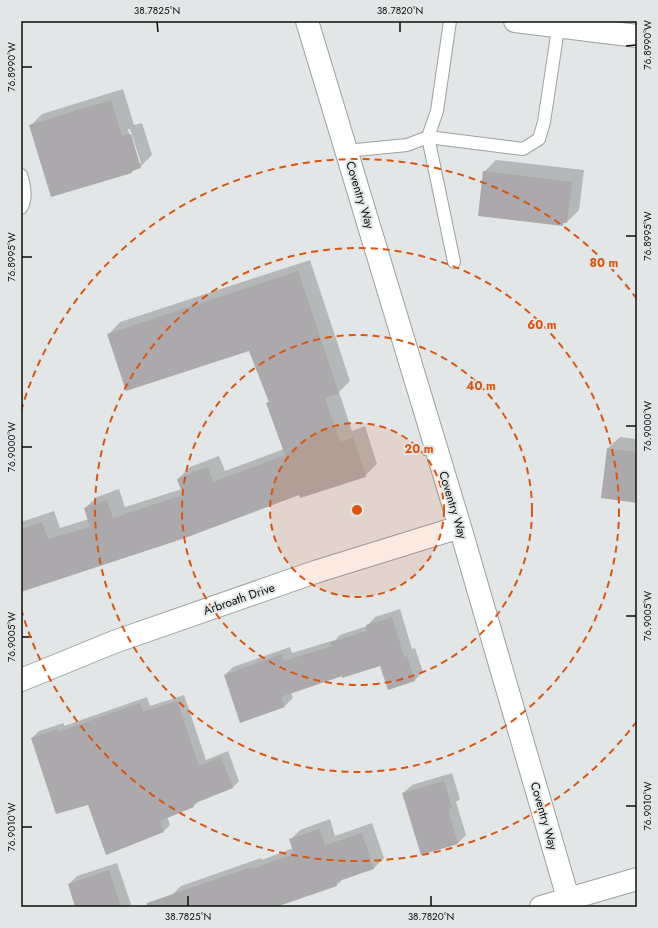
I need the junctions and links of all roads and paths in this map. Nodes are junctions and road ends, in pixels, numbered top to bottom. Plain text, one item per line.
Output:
1 (307, 21) edge
2 (450, 21) edge
3 (515, 21) edge
4 (559, 24) edge
5 (637, 36) edge
6 (428, 137) junction
7 (346, 151) junction
8 (21, 175) edge
9 (21, 208) edge
10 (454, 262) dead end
11 (460, 527) junction
12 (21, 680) edge
13 (637, 879) edge
14 (568, 898) junction
15 (541, 907) edge

1 - 7 street, Coventry Way
2 - 6 lane
3 - 4 street
4 - 5 street
4 - 6 lane
6 - 7 lane
6 - 10 lane
7 - 11 street, Coventry Way
8 - 9 lane
11 - 12 street, Arbroath Drive
11 - 14 street, Coventry Way
13 - 14 street
14 - 15 street

